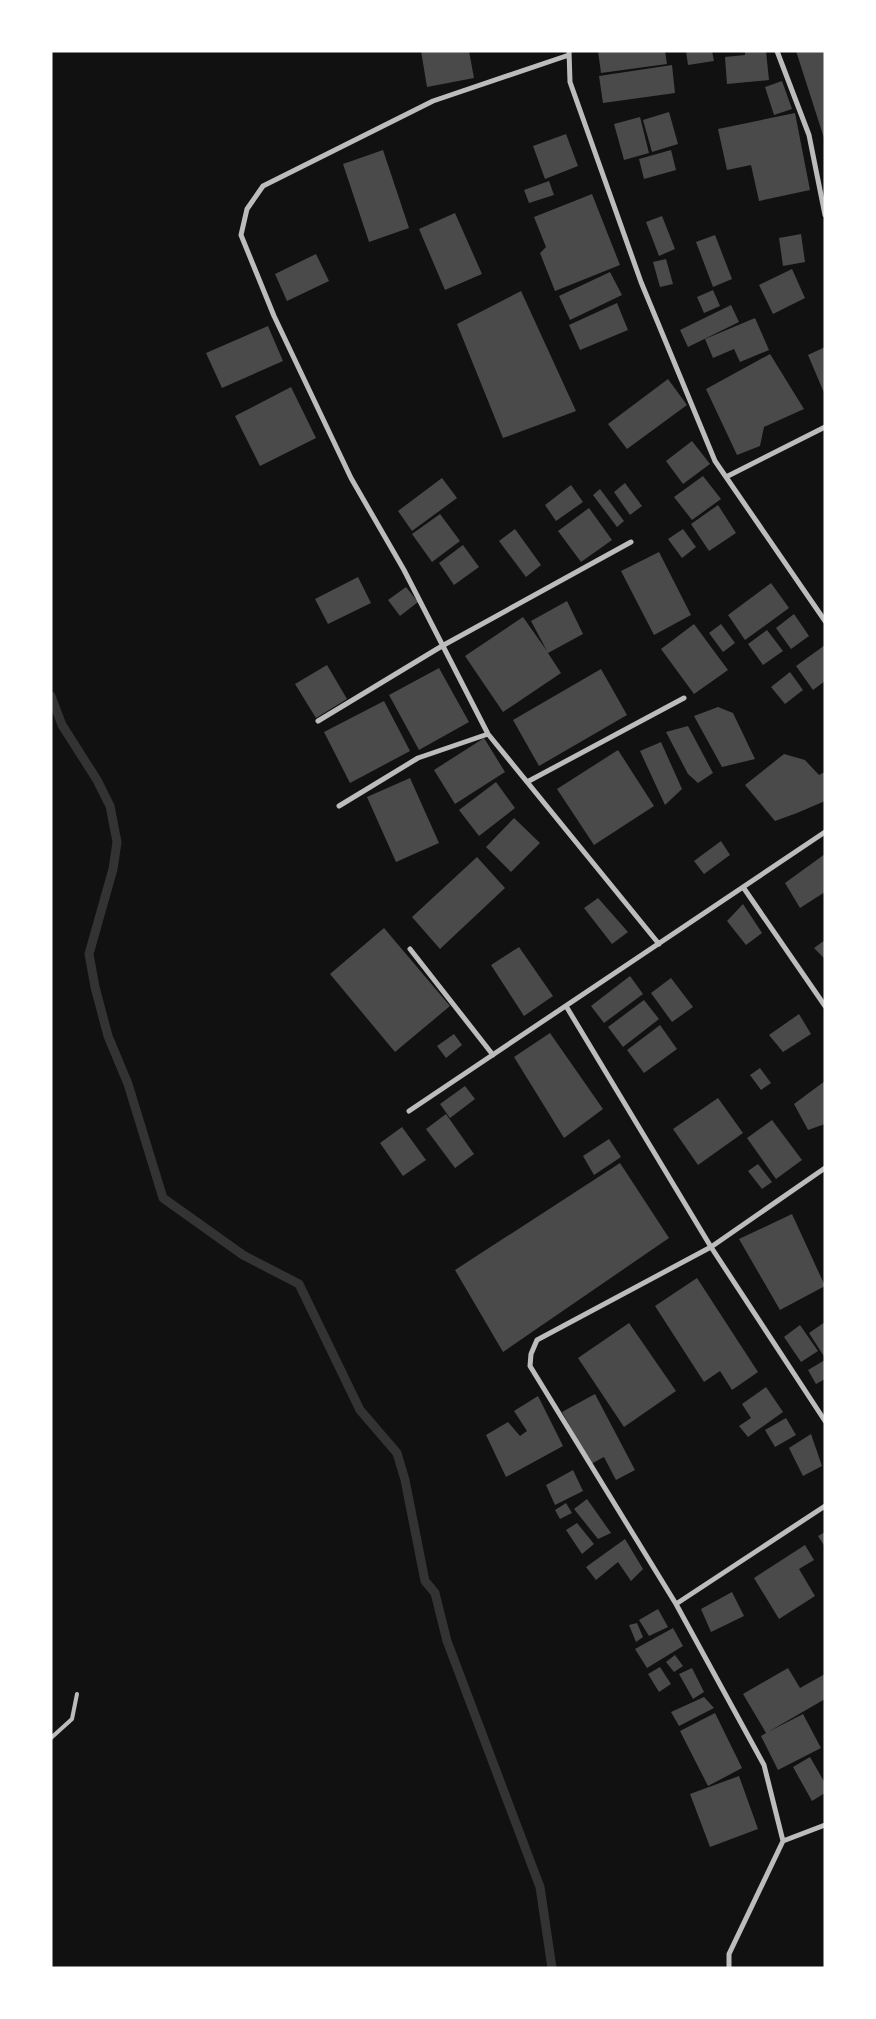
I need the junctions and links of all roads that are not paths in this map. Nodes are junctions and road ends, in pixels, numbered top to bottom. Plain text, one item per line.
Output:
1 (777, 51) edge
2 (569, 53) edge
3 (825, 215) edge
4 (825, 427) edge
5 (726, 477) junction
6 (631, 542) dead end
7 (825, 621) edge
8 (442, 646) junction
9 (684, 698) dead end
10 (318, 721) dead end
11 (488, 734) junction
12 (527, 782) junction
13 (339, 806) dead end
14 (825, 832) edge
15 (743, 887) junction
16 (659, 944) junction
17 (410, 949) dead end
18 (566, 1006) junction
19 (825, 1006) edge
20 (492, 1055) junction
21 (409, 1111) dead end
22 (825, 1168) edge
23 (711, 1247) junction
24 (825, 1421) edge
25 (825, 1506) edge
26 (676, 1604) junction
27 (76, 1694) dead end
28 (51, 1738) edge
29 (825, 1825) edge
30 (783, 1841) junction
31 (729, 1968) edge

1 - 3 street
2 - 5 street
2 - 8 street
4 - 5 street
5 - 7 street
6 - 8 street
8 - 10 street
8 - 11 street
9 - 12 street
11 - 12 street
11 - 13 street
12 - 16 street
14 - 15 street
15 - 16 street
15 - 19 street
16 - 18 street
17 - 20 street
18 - 20 street
18 - 23 street
20 - 21 street
22 - 23 street
23 - 24 street
23 - 26 street
25 - 26 street
26 - 30 street
27 - 28 lane
29 - 30 street
30 - 31 street

